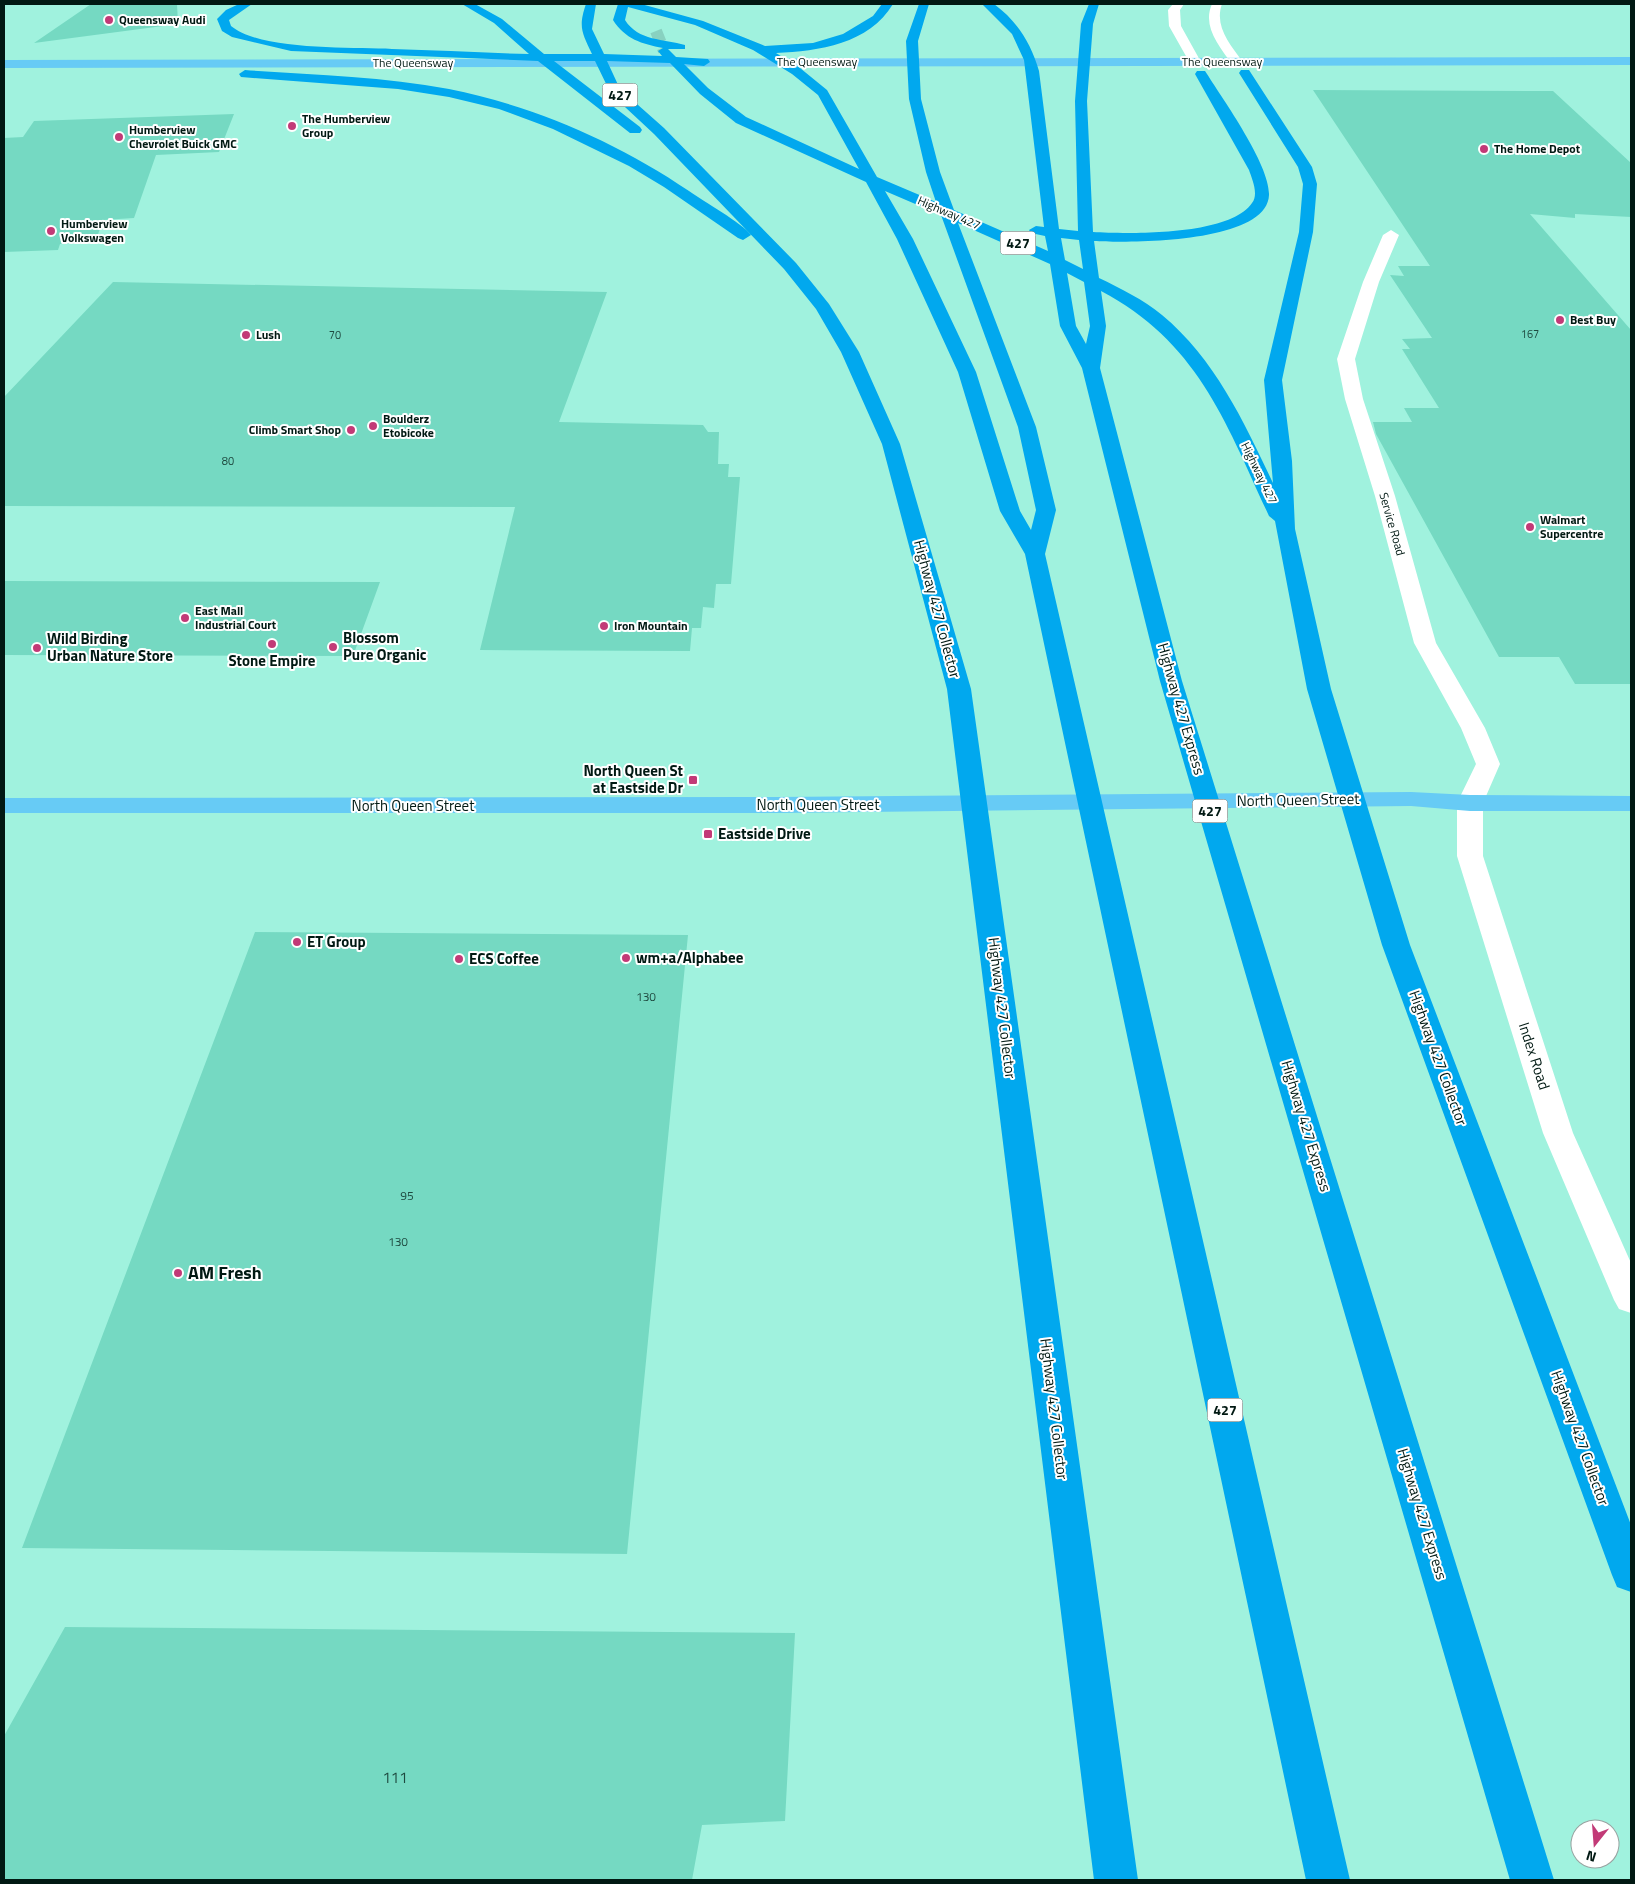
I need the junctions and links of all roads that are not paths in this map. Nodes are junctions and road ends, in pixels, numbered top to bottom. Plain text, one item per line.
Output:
1 (247, 4) edge
2 (467, 4) edge
3 (591, 4) edge
4 (623, 4) edge
5 (630, 4) edge
6 (658, 4) edge
7 (888, 4) edge
8 (924, 4) edge
9 (987, 4) edge
10 (1094, 4) edge
11 (1179, 4) edge
12 (1217, 4) edge
13 (655, 26) tunnel mouth
14 (694, 48) dead end
15 (728, 50) dead end
16 (664, 51) tunnel mouth
17 (1631, 61) edge
18 (4, 64) edge
19 (518, 64) junction
20 (1241, 67) junction
21 (1198, 68) junction
22 (1631, 73) edge
23 (245, 74) junction
24 (4, 75) edge
25 (822, 158) junction
26 (722, 196) junction
27 (1391, 235) dead end
28 (790, 266) junction
29 (1091, 368) junction
30 (1285, 529) junction
31 (1035, 554) junction
32 (1470, 803) junction
33 (1631, 804) edge
34 (4, 806) edge
35 (1631, 1300) edge
36 (1631, 1575) edge
37 (1116, 1880) edge
38 (1328, 1880) edge
39 (1532, 1880) edge

1 - 19 highway
2 - 26 highway
3 - 26 highway, 427
4 - 14 highway
5 - 31 highway
6 - 13 highway
7 - 15 highway
8 - 31 highway
9 - 29 highway
10 - 29 highway
11 - 21 street
12 - 20 street
16 - 25 highway, Highway 427 / 427
17 - 20 main road, The Queensway
18 - 19 main road, The Queensway
19 - 21 main road, The Queensway
19 - 21 main road, The Queensway
19 - 23 main road, The Queensway
20 - 21 main road, The Queensway
20 - 22 main road, The Queensway
20 - 30 highway
21 - 25 highway
23 - 24 main road, The Queensway
23 - 28 highway
25 - 30 highway, Highway 427 / 427
26 - 28 highway, Highway 427 Collector / 427
27 - 32 street, Service Road
28 - 37 highway, Highway 427 Collector / 427
29 - 39 highway, Highway 427 Express / 427
30 - 36 highway, Highway 427 Collector / 427
31 - 38 highway, 427
32 - 33 main road, North Queen Street
32 - 34 main road, North Queen Street
32 - 35 street, Index Road

